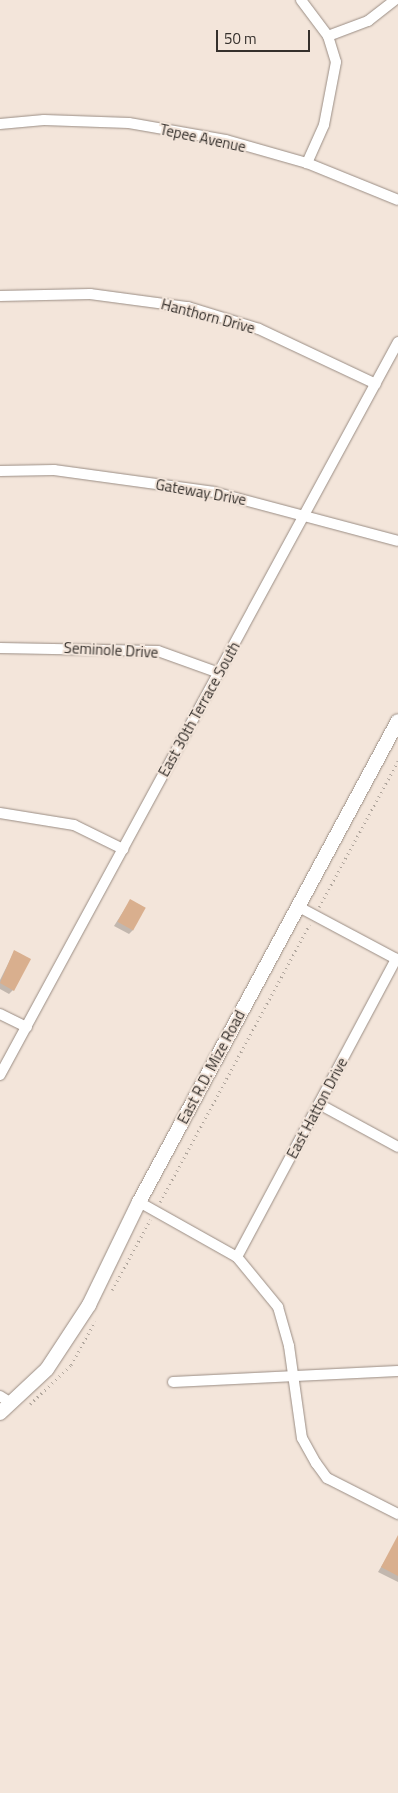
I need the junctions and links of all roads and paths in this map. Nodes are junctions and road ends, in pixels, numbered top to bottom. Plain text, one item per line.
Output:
1 (302, 0) edge
2 (395, 0) edge
3 (328, 36) junction
4 (0, 124) edge
5 (307, 163) junction
6 (398, 200) edge
7 (0, 296) edge
8 (398, 342) edge
9 (376, 384) junction
10 (0, 471) edge
11 (306, 515) junction
12 (398, 541) edge
13 (0, 648) edge
14 (219, 673) junction
15 (398, 721) edge
16 (398, 761) edge
17 (0, 812) edge
18 (123, 849) junction
19 (297, 906) junction
20 (314, 916) junction
21 (397, 960) edge
22 (0, 1014) edge
23 (27, 1027) junction
24 (0, 1075) edge
25 (319, 1104) junction
26 (398, 1148) edge
27 (139, 1202) junction
28 (155, 1210) junction
29 (238, 1257) junction
30 (110, 1294) dead end
31 (97, 1318) dead end
32 (398, 1371) edge
33 (292, 1378) junction
34 (173, 1382) dead end
35 (5, 1400) edge
36 (28, 1406) dead end
37 (0, 1413) edge
38 (398, 1514) edge

1 - 3 street
2 - 3 street
3 - 5 street
4 - 5 street, Tepee Avenue
5 - 6 street, Tepee Avenue
7 - 9 street, Hanthorn Drive
8 - 9 street, East 30th Terrace South
9 - 11 street, East 30th Terrace South
10 - 11 street, Gateway Drive
11 - 12 street, Gateway Drive
11 - 14 street, East 30th Terrace South
13 - 14 street, Seminole Drive
14 - 18 street, East 30th Terrace South
15 - 19 main road, East R.D. Mize Road
16 - 20 path
17 - 18 street
18 - 23 street, East 30th Terrace South
19 - 20 street
19 - 27 main road, East R.D. Mize Road
20 - 21 street
20 - 28 path
21 - 25 street, East Hatton Drive
22 - 23 street
23 - 24 street, East 30th Terrace South
25 - 26 street
25 - 29 street, East Hatton Drive
27 - 28 street
27 - 35 main road, East R.D. Mize Road
28 - 29 street
28 - 30 path
29 - 33 street
31 - 36 path
32 - 33 street
33 - 34 street
33 - 38 street
35 - 37 main road, East R.D. Mize Road

